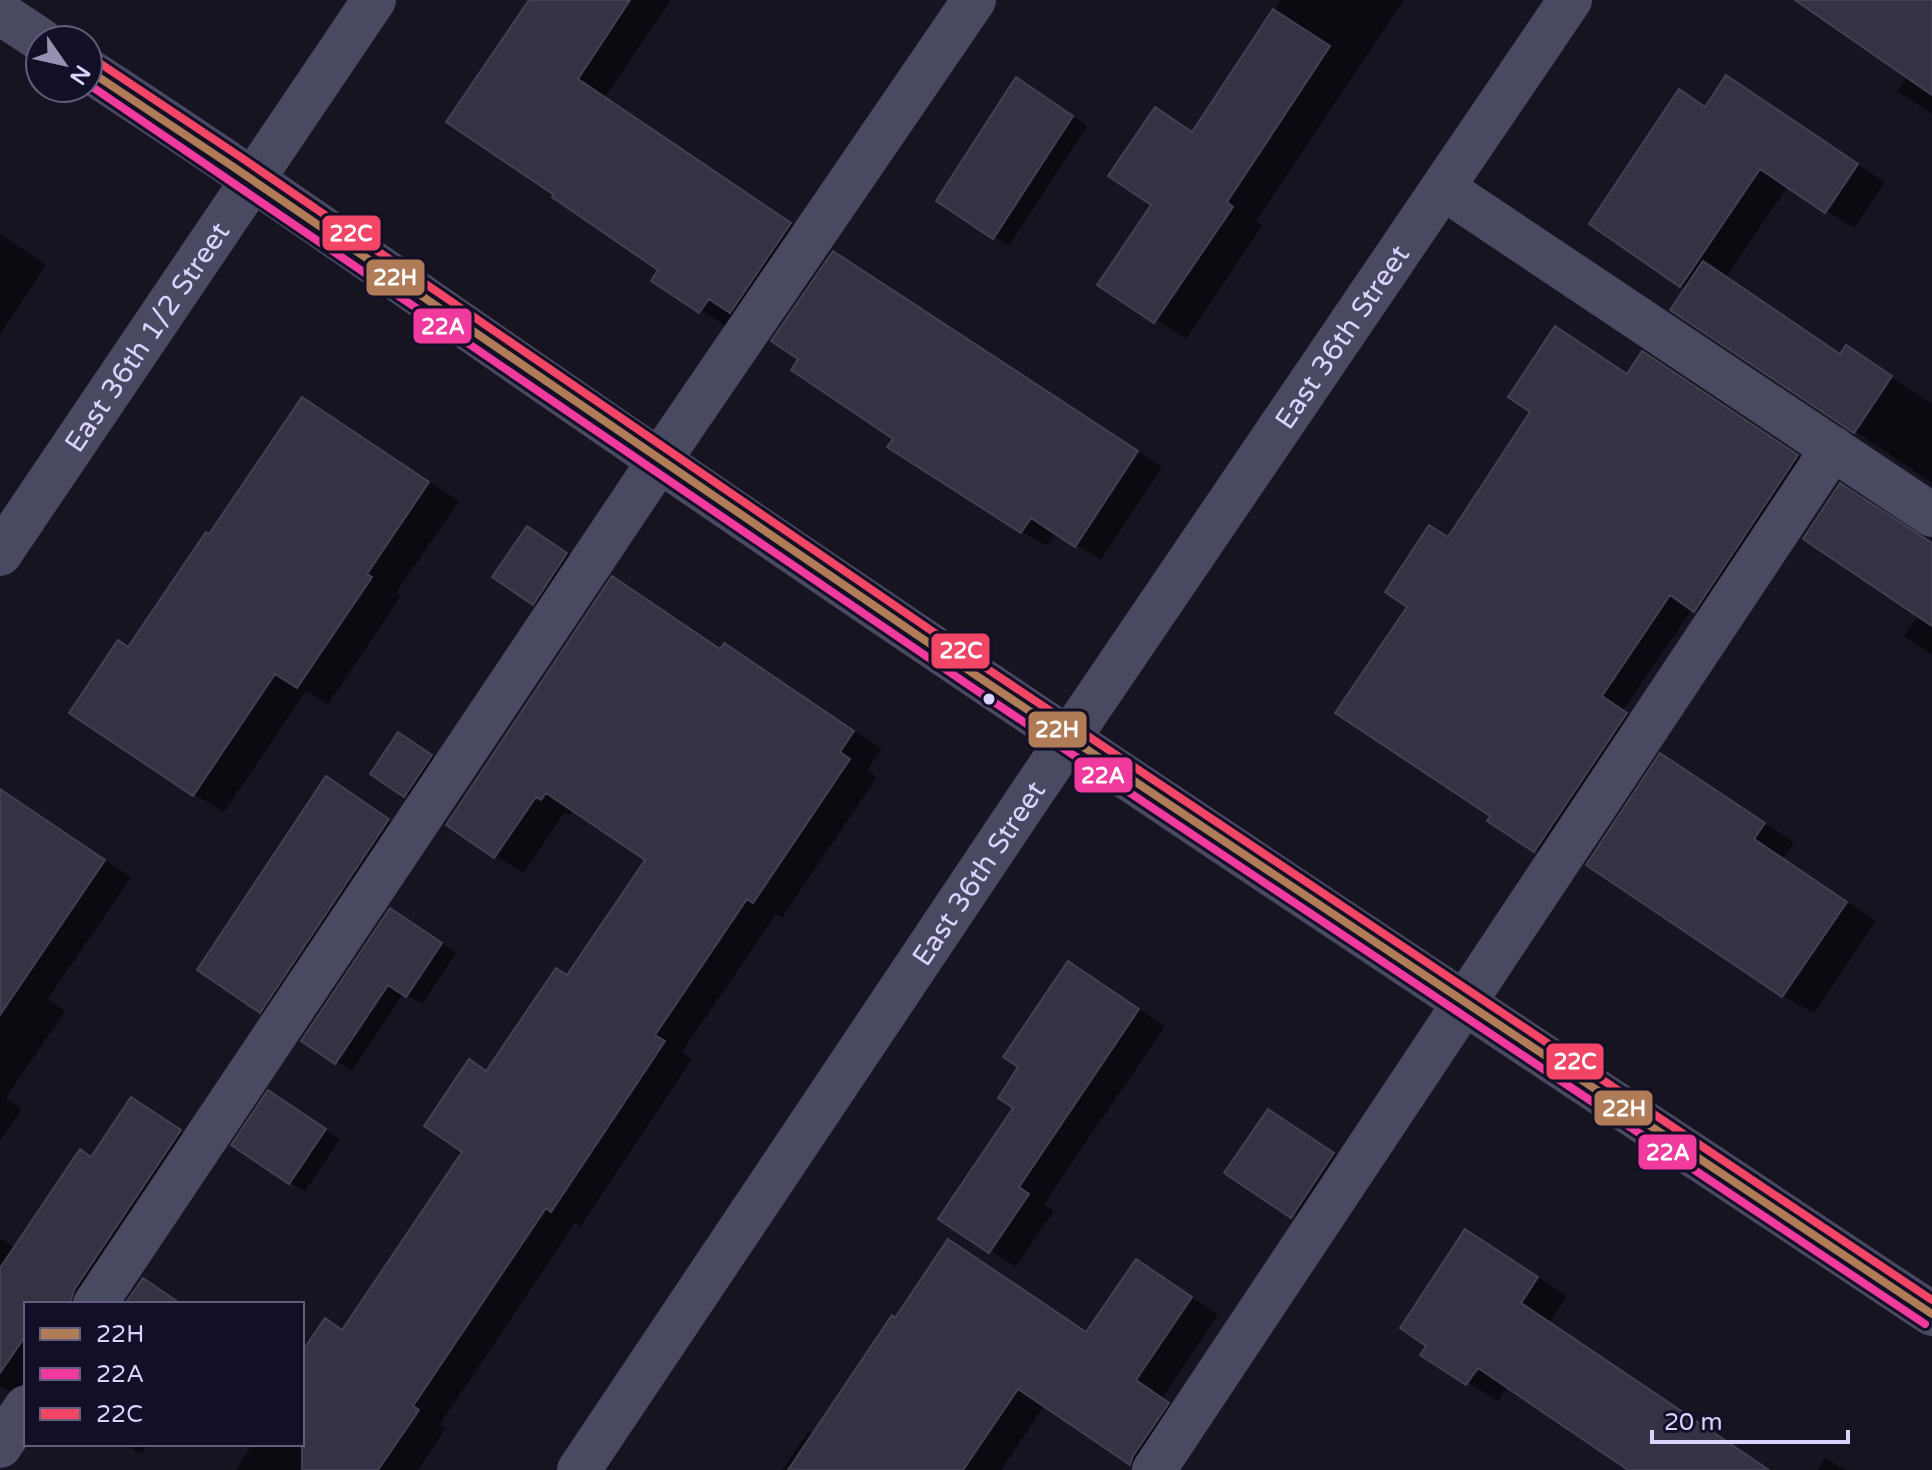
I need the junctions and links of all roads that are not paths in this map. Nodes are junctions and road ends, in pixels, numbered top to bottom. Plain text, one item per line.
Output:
1 (374, 0) edge
2 (974, 0) edge
3 (1570, 0) edge
4 (0, 13) edge
5 (24, 29) edge
6 (104, 80) edge
7 (253, 178) junction
8 (1443, 188) junction
9 (1833, 448) junction
10 (659, 461) junction
11 (1932, 515) edge
12 (0, 554) edge
13 (1069, 737) junction
14 (1464, 1003) junction
15 (96, 1302) edge
16 (1932, 1314) edge
17 (24, 1410) edge
18 (0, 1446) edge
19 (579, 1470) edge
20 (1154, 1470) edge

1 - 7 street, East 36th 1/2 Street
2 - 10 street
3 - 8 street, East 36th Street
4 - 5 street
6 - 7 street
7 - 10 street
7 - 12 street, East 36th 1/2 Street
8 - 9 street
8 - 13 street, East 36th Street
9 - 11 street
9 - 14 street
10 - 13 street
10 - 15 street
13 - 14 street
13 - 19 street, East 36th Street
14 - 16 street
14 - 20 street
17 - 18 street

